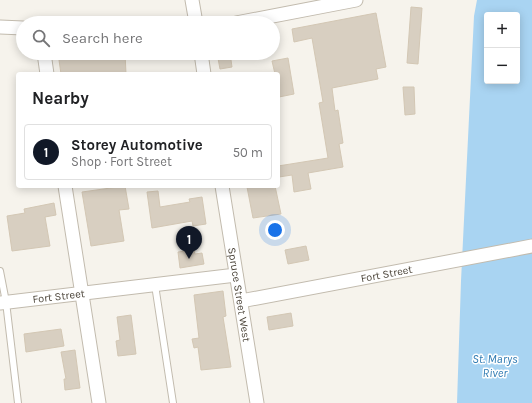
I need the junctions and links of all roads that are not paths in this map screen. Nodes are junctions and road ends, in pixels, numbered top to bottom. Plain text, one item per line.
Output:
1 (192, 0) edge
2 (356, 0) edge
3 (195, 16) edge
4 (273, 16) edge
5 (0, 27) edge
6 (16, 28) edge
7 (45, 60) edge
8 (202, 60) edge
9 (47, 72) edge
10 (204, 72) edge
11 (65, 188) edge
12 (222, 188) edge
13 (532, 246) edge
14 (0, 271) edge
15 (236, 275) junction
16 (155, 285) junction
17 (82, 293) junction
18 (241, 301) junction
19 (3, 303) edge
20 (18, 403) edge
21 (99, 403) edge
22 (173, 403) edge
23 (257, 403) edge

1 - 3 street
2 - 4 street
5 - 6 street
7 - 9 street
8 - 10 street
11 - 17 street
12 - 15 street, Spruce Street West
13 - 18 street, Fort Street
14 - 19 lane
15 - 16 street, Fort Street
15 - 18 street, Spruce Street West
16 - 17 street, Fort Street
16 - 22 lane
17 - 19 street, Fort Street
17 - 21 street
18 - 23 street, Spruce Street West
19 - 20 lane

